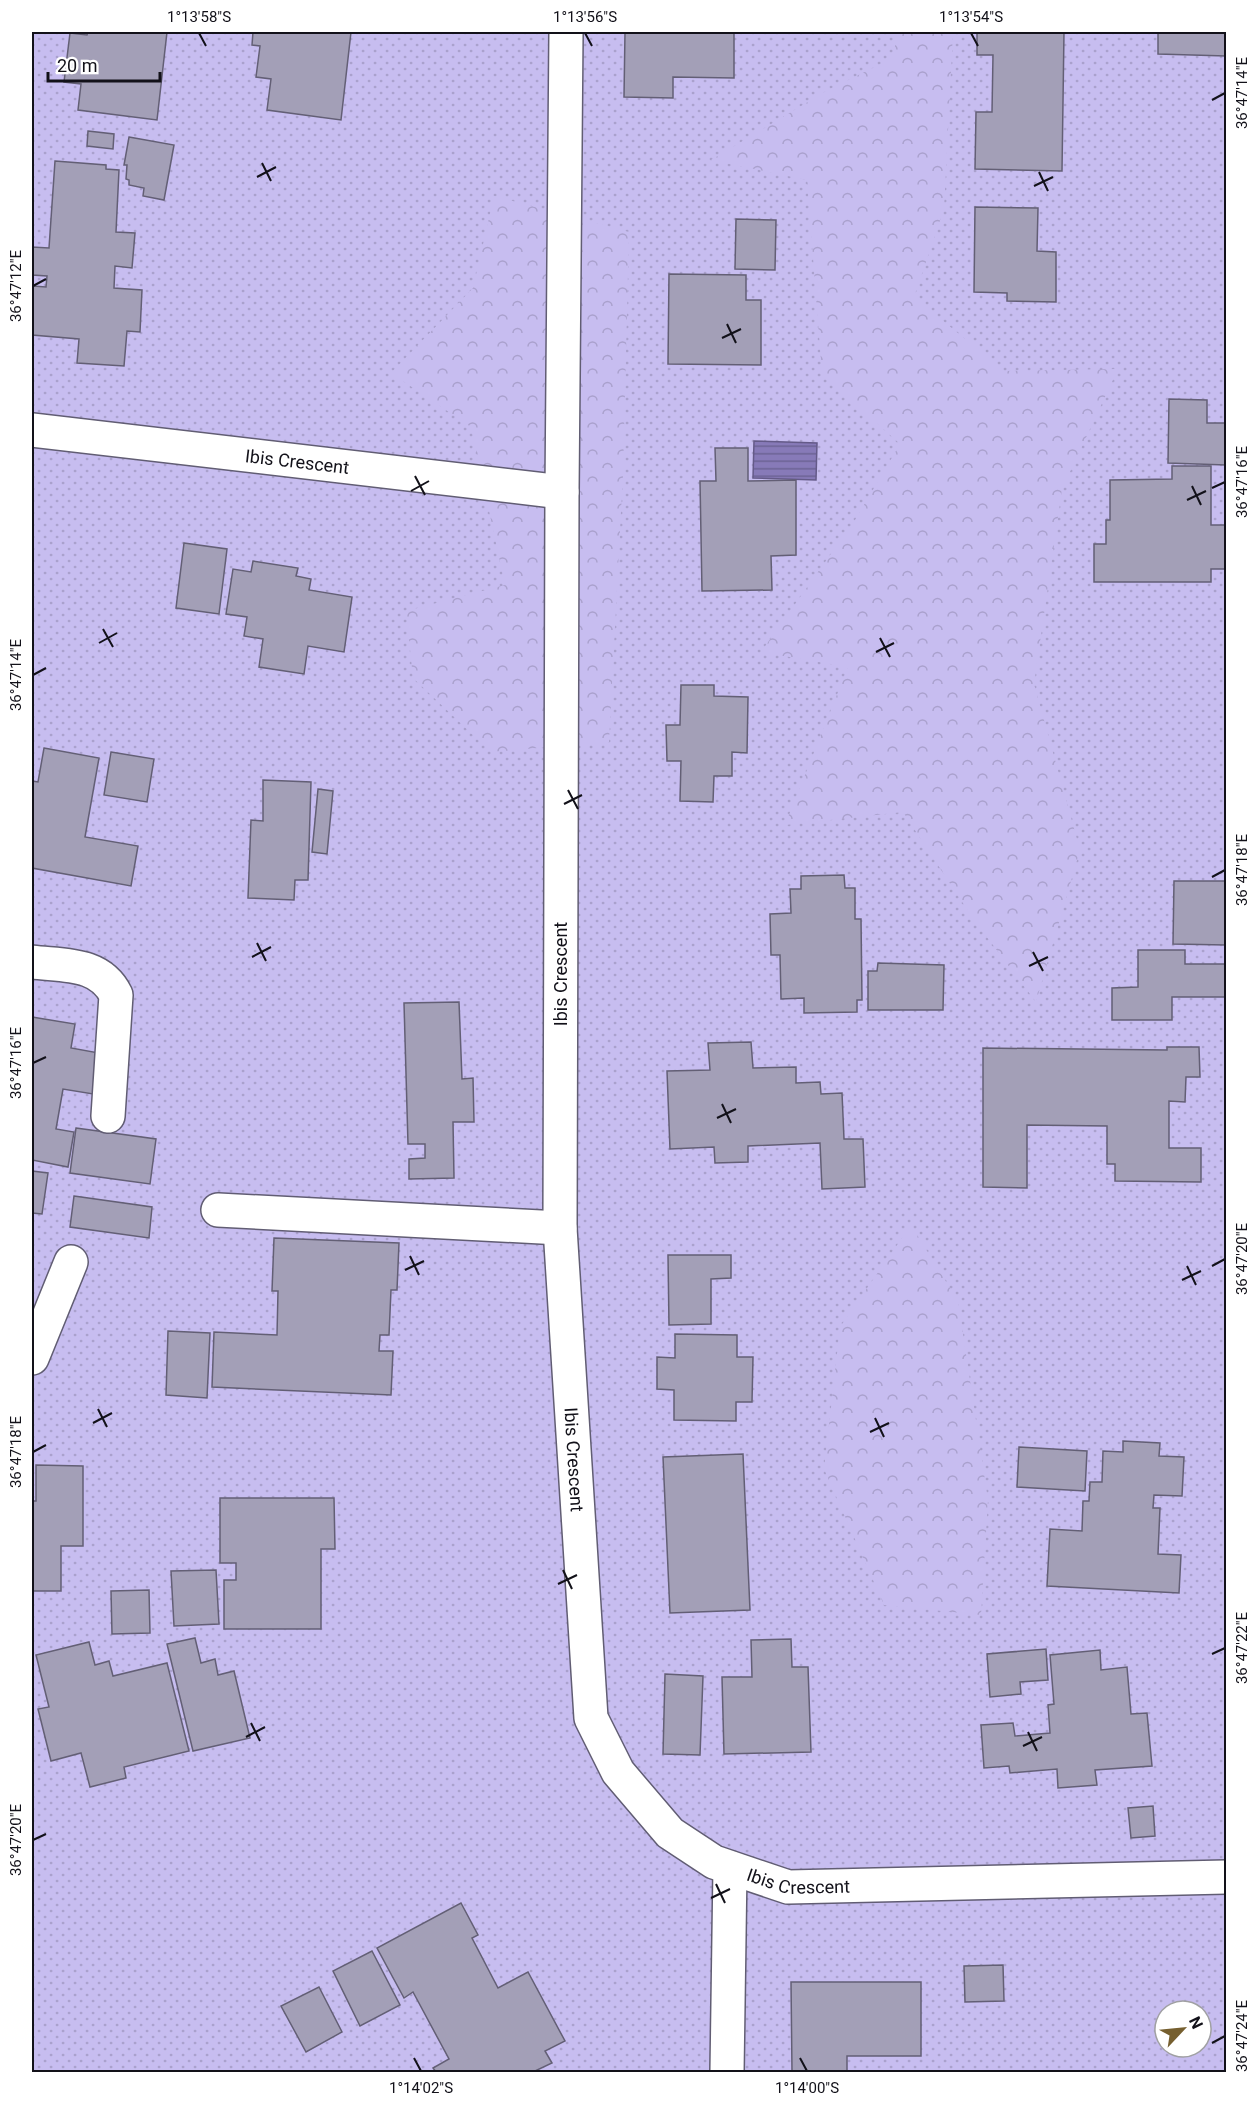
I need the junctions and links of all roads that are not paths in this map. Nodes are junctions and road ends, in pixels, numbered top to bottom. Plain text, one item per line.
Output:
1 (566, 32) edge
2 (32, 430) edge
3 (562, 492) junction
4 (32, 962) edge
5 (108, 1116) dead end
6 (218, 1210) dead end
7 (560, 1228) junction
8 (71, 1262) dead end
9 (32, 1358) edge
10 (730, 1868) junction
11 (1227, 1877) edge
12 (727, 2073) edge

1 - 3 street, Ibis Crescent
2 - 3 street, Ibis Crescent
3 - 7 street, Ibis Crescent
4 - 5 street
6 - 7 street
7 - 10 street, Ibis Crescent
8 - 9 street
10 - 11 street, Ibis Crescent
10 - 12 street

